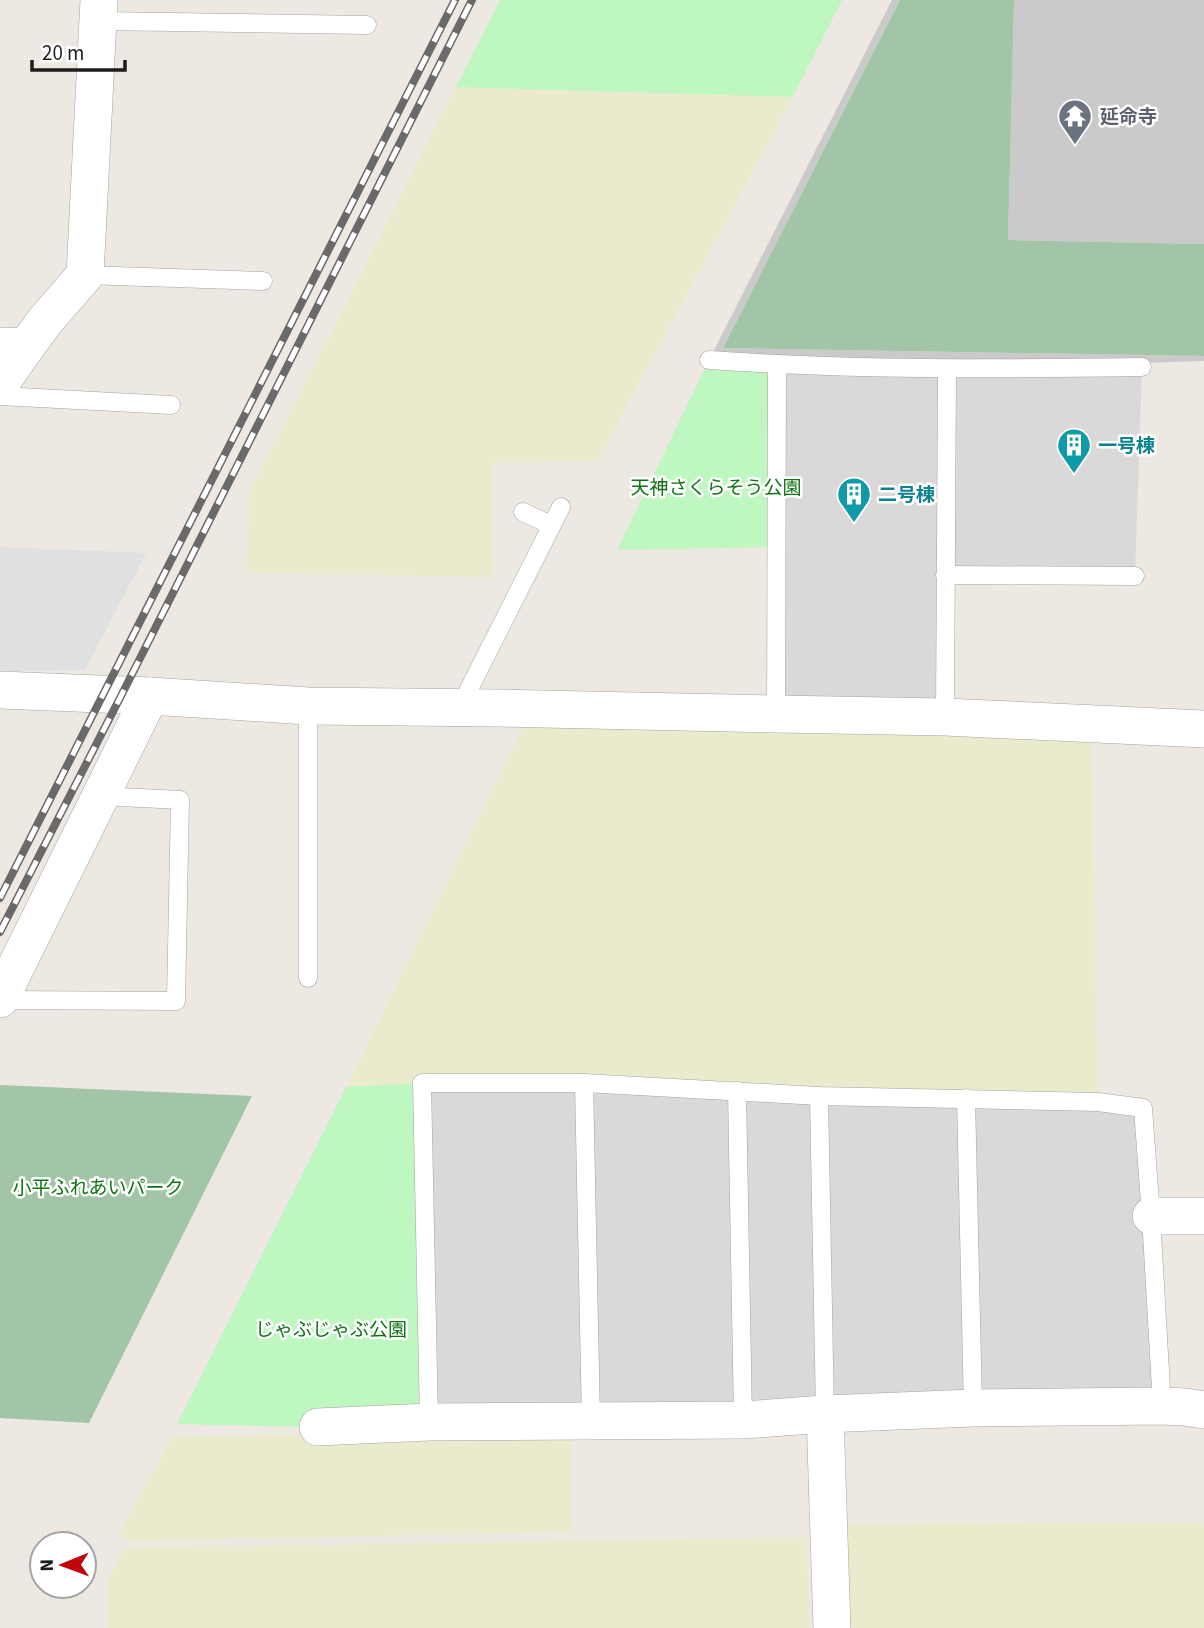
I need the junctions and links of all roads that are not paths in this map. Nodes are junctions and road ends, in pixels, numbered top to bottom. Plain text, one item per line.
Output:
1 (99, 10) edge
2 (367, 26) dead end
3 (85, 275) junction
4 (263, 281) dead end
5 (13, 347) edge
6 (709, 360) dead end
7 (777, 365) junction
8 (1142, 367) dead end
9 (947, 369) junction
10 (0, 384) edge
11 (0, 396) edge
12 (171, 405) dead end
13 (561, 507) dead end
14 (523, 512) dead end
15 (551, 525) junction
16 (945, 575) junction
17 (1135, 576) dead end
18 (0, 690) edge
19 (150, 696) junction
20 (308, 706) junction
21 (460, 707) junction
22 (776, 715) junction
23 (945, 716) junction
24 (1204, 729) edge
25 (101, 796) junction
26 (308, 978) dead end
27 (0, 1000) edge
28 (584, 1083) junction
29 (737, 1091) junction
30 (819, 1096) junction
31 (966, 1098) junction
32 (1151, 1216) junction
33 (1204, 1216) edge
34 (1162, 1406) junction
35 (973, 1408) junction
36 (1204, 1410) edge
37 (825, 1414) junction
38 (743, 1420) junction
39 (591, 1421) junction
40 (429, 1422) junction
41 (318, 1427) dead end
42 (832, 1628) edge

1 - 2 lane
1 - 3 street
3 - 4 lane
3 - 5 street
5 - 10 street
6 - 7 lane
7 - 9 lane
7 - 22 lane
8 - 9 lane
9 - 16 lane
11 - 12 lane
13 - 15 lane
14 - 15 lane
15 - 21 lane
16 - 17 lane
16 - 23 lane
18 - 19 street
19 - 20 street
19 - 25 street
20 - 21 street
20 - 26 lane
21 - 22 street
22 - 23 street
23 - 24 street
25 - 27 street
25 - 27 lane
28 - 29 lane
28 - 39 lane
28 - 40 lane
29 - 30 lane
29 - 38 lane
30 - 31 lane
30 - 37 lane
31 - 32 lane
31 - 35 lane
32 - 33 street
32 - 34 lane
34 - 35 street
34 - 36 street
35 - 37 street
37 - 38 street
37 - 42 street
38 - 39 street
39 - 40 street
40 - 41 street

